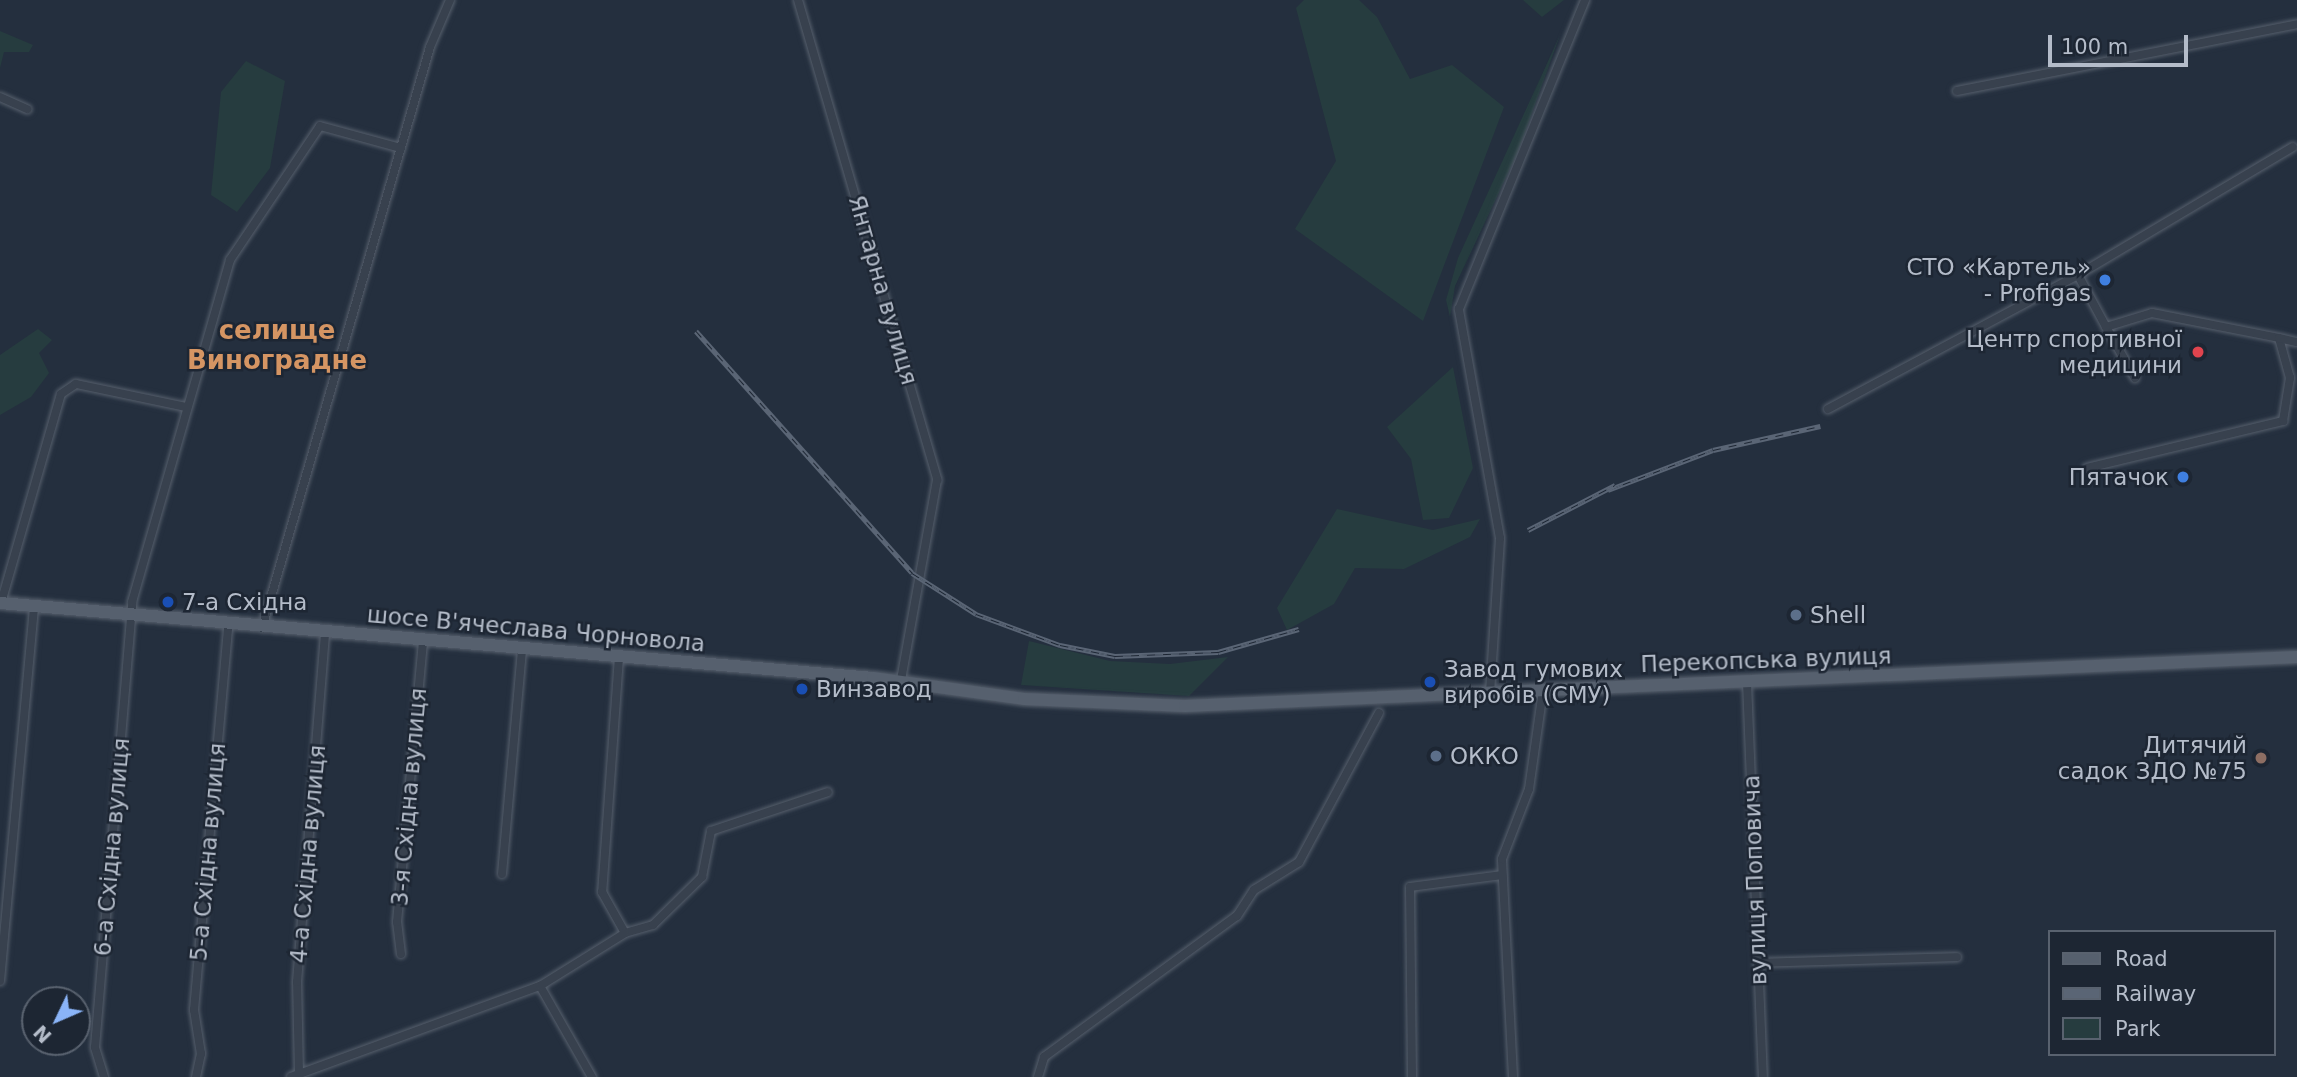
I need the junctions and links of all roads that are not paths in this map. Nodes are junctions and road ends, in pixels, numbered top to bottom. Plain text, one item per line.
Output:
1 (450, 0) edge
2 (798, 0) edge
3 (1585, 0) edge
4 (2297, 24) edge
5 (1957, 91) dead end
6 (0, 97) edge
7 (27, 108) dead end
8 (2293, 147) dead end
9 (401, 148) junction
10 (2078, 275) junction
11 (2106, 327) junction
12 (2279, 338) junction
13 (2297, 342) edge
14 (2135, 378) dead end
15 (186, 407) junction
16 (1828, 409) dead end
17 (2087, 468) dead end
18 (0, 603) edge
19 (34, 606) junction
20 (132, 615) junction
21 (228, 626) junction
22 (262, 628) junction
23 (325, 633) junction
24 (423, 641) junction
25 (522, 649) junction
26 (619, 657) junction
27 (2297, 657) edge
28 (901, 681) junction
29 (1747, 682) junction
30 (1543, 691) junction
31 (1490, 693) junction
32 (1068, 701) joint
33 (1379, 713) dead end
34 (828, 792) dead end
35 (502, 874) dead end
36 (1502, 875) junction
37 (625, 933) junction
38 (401, 954) dead end
39 (1956, 957) dead end
40 (1758, 963) junction
41 (0, 981) edge
42 (540, 985) junction
43 (295, 1076) edge
44 (104, 1077) edge
45 (196, 1077) edge
46 (592, 1077) edge
47 (1038, 1077) edge
48 (1412, 1077) edge
49 (1513, 1077) edge
50 (1763, 1077) edge

1 - 9 street
2 - 28 street, Янтарна вулиця
3 - 31 street
4 - 5 street
6 - 7 street
8 - 10 street
9 - 15 street, 6-а Східна вулиця
9 - 22 street
10 - 11 street
10 - 16 street
11 - 12 street
11 - 14 street
12 - 13 street
12 - 17 street
15 - 18 street
15 - 20 street, 6-а Східна вулиця
18 - 19 main road, шосе В'ячеслава Чорновола
19 - 20 main road, шосе В'ячеслава Чорновола
19 - 41 street
20 - 21 main road, шосе В'ячеслава Чорновола
20 - 44 street, 6-а Східна вулиця
21 - 22 main road, шосе В'ячеслава Чорновола
21 - 45 street, 5-а Східна вулиця
22 - 23 main road, шосе В'ячеслава Чорновола
23 - 24 main road, шосе В'ячеслава Чорновола
23 - 43 street, 4-а Східна вулиця
24 - 25 main road, шосе В'ячеслава Чорновола
24 - 38 street, 3-я Східна вулиця
25 - 26 main road, шосе В'ячеслава Чорновола
25 - 35 street
26 - 28 main road, шосе В'ячеслава Чорновола
26 - 37 street
27 - 29 main road, Перекопська вулиця
28 - 32 main road, шосе В'ячеслава Чорновола
29 - 30 main road, Перекопська вулиця
29 - 40 street, вулиця Поповича
30 - 31 main road, Перекопська вулиця
30 - 36 street
31 - 32 main road, Перекопська вулиця
33 - 47 street
34 - 37 street
36 - 48 street
36 - 49 street
37 - 42 street
39 - 40 street
40 - 50 street, вулиця Поповича
42 - 43 street
42 - 46 street

